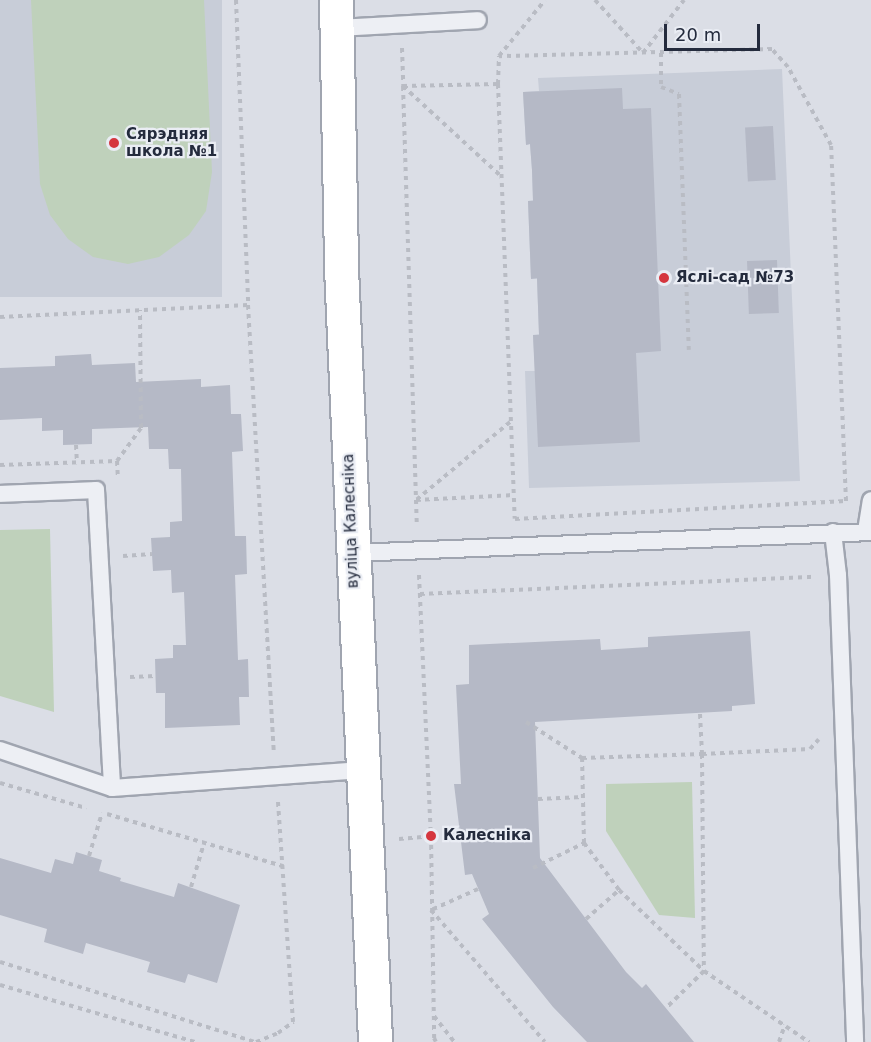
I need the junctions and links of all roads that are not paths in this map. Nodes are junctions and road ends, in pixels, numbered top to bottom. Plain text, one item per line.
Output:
1 (336, 14) edge
2 (478, 20) dead end
3 (0, 494) edge
4 (871, 501) edge
5 (833, 532) junction
6 (869, 532) edge
7 (353, 553) junction
8 (0, 750) edge
9 (362, 770) junction
10 (112, 788) junction
11 (375, 1042) edge
12 (855, 1042) edge

1 - 2 lane
1 - 7 street, вуліца Калесніка
3 - 10 lane
4 - 6 lane
5 - 6 lane
5 - 7 lane
5 - 12 lane
7 - 9 street, вуліца Калесніка
8 - 10 lane
9 - 10 lane
9 - 11 street, вуліца Калесніка

